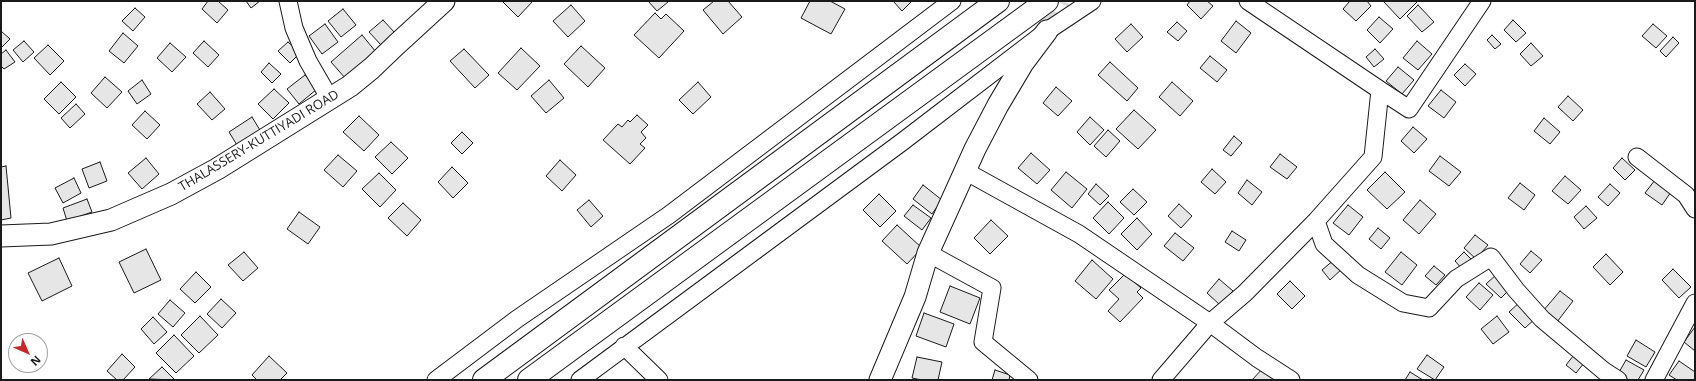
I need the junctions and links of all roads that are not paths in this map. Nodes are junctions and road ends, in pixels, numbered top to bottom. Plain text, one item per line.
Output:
1 (288, 1) edge
2 (444, 1) edge
3 (952, 1) edge
4 (998, 1) edge
5 (1047, 1) edge
6 (1092, 1) edge
7 (1248, 1) edge
8 (1482, 1) edge
9 (1047, 31) junction
10 (1380, 90) junction
11 (330, 99) junction
12 (1637, 157) dead end
13 (965, 171) junction
14 (1695, 209) edge
15 (1316, 221) junction
16 (1, 236) edge
17 (928, 253) junction
18 (1695, 303) edge
19 (1210, 323) junction
20 (624, 346) junction
21 (436, 380) edge
22 (484, 380) edge
23 (529, 380) edge
24 (580, 380) edge
25 (659, 380) edge
26 (880, 380) edge
27 (1028, 380) edge
28 (1161, 380) edge
29 (1291, 380) edge
30 (1618, 380) edge
31 (1654, 380) edge

1 - 11 street
2 - 11 main road, THALASSERY-KUTTIYADI ROAD
3 - 21 street
4 - 22 highway
5 - 23 highway
6 - 9 street
7 - 10 street
8 - 10 street
9 - 13 main road
9 - 20 street
10 - 15 street
11 - 16 main road, THALASSERY-KUTTIYADI ROAD
12 - 14 street
13 - 17 main road
13 - 19 street
15 - 19 street
15 - 30 street
17 - 26 main road
17 - 27 street
18 - 31 street
19 - 28 street
19 - 29 street
20 - 24 street
20 - 25 street

